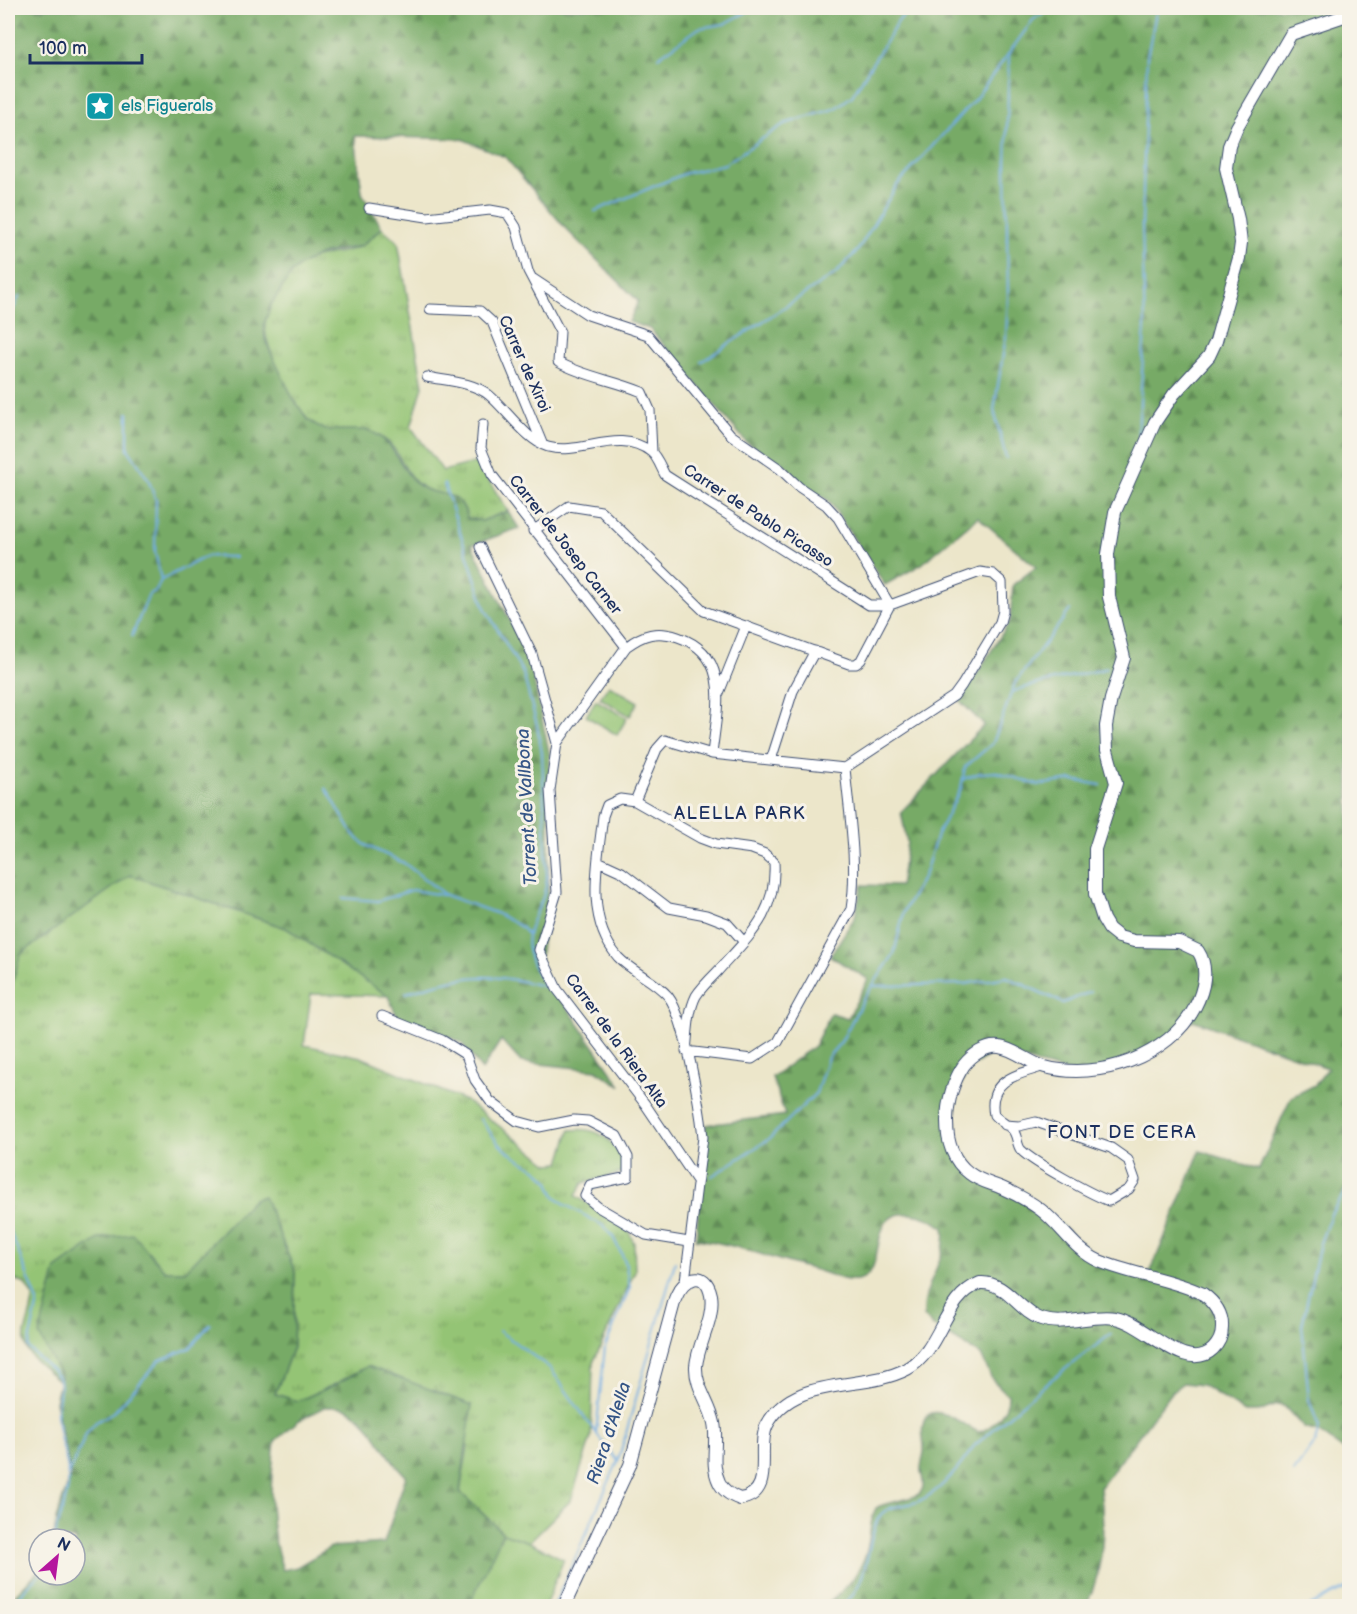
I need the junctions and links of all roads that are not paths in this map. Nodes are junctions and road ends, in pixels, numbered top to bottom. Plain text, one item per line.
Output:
1 (1350, 14) edge
2 (369, 208) dead end
3 (532, 278) junction
4 (430, 309) dead end
5 (427, 377) dead end
6 (483, 424) dead end
7 (543, 445) junction
8 (652, 452) junction
9 (533, 531) junction
10 (480, 547) dead end
11 (890, 605) junction
12 (746, 626) junction
13 (626, 647) junction
14 (815, 651) junction
15 (719, 693) junction
16 (557, 743) junction
17 (712, 754) junction
18 (771, 760) junction
19 (845, 768) junction
20 (635, 801) junction
21 (598, 861) junction
22 (744, 942) junction
23 (382, 1016) dead end
24 (686, 1051) junction
25 (1042, 1067) junction
26 (1005, 1125) junction
27 (697, 1181) junction
28 (690, 1242) junction
29 (690, 1280) junction
30 (564, 1606) edge

1 - 25 main road
2 - 3 street
3 - 8 street
3 - 11 street
4 - 7 street, Carrer de Xiroi
5 - 7 street
6 - 9 street, Carrer de Josep Carner
7 - 8 street
8 - 11 street, Carrer de Pablo Picasso
9 - 12 street
9 - 13 street, Carrer de Josep Carner
10 - 16 street
11 - 14 street
11 - 19 street
12 - 14 street
12 - 15 street
13 - 15 street
13 - 16 street, Carrer de la Riera Alta
14 - 18 street
15 - 17 street
16 - 27 street, Carrer de la Riera Alta
17 - 18 street
17 - 20 street
18 - 19 street
19 - 24 street
20 - 21 street
20 - 22 street
21 - 22 street
21 - 24 street
22 - 24 street
23 - 28 street
24 - 27 street
25 - 26 street
25 - 29 main road
26 - 26 street
27 - 28 street
28 - 29 street
29 - 30 main road

